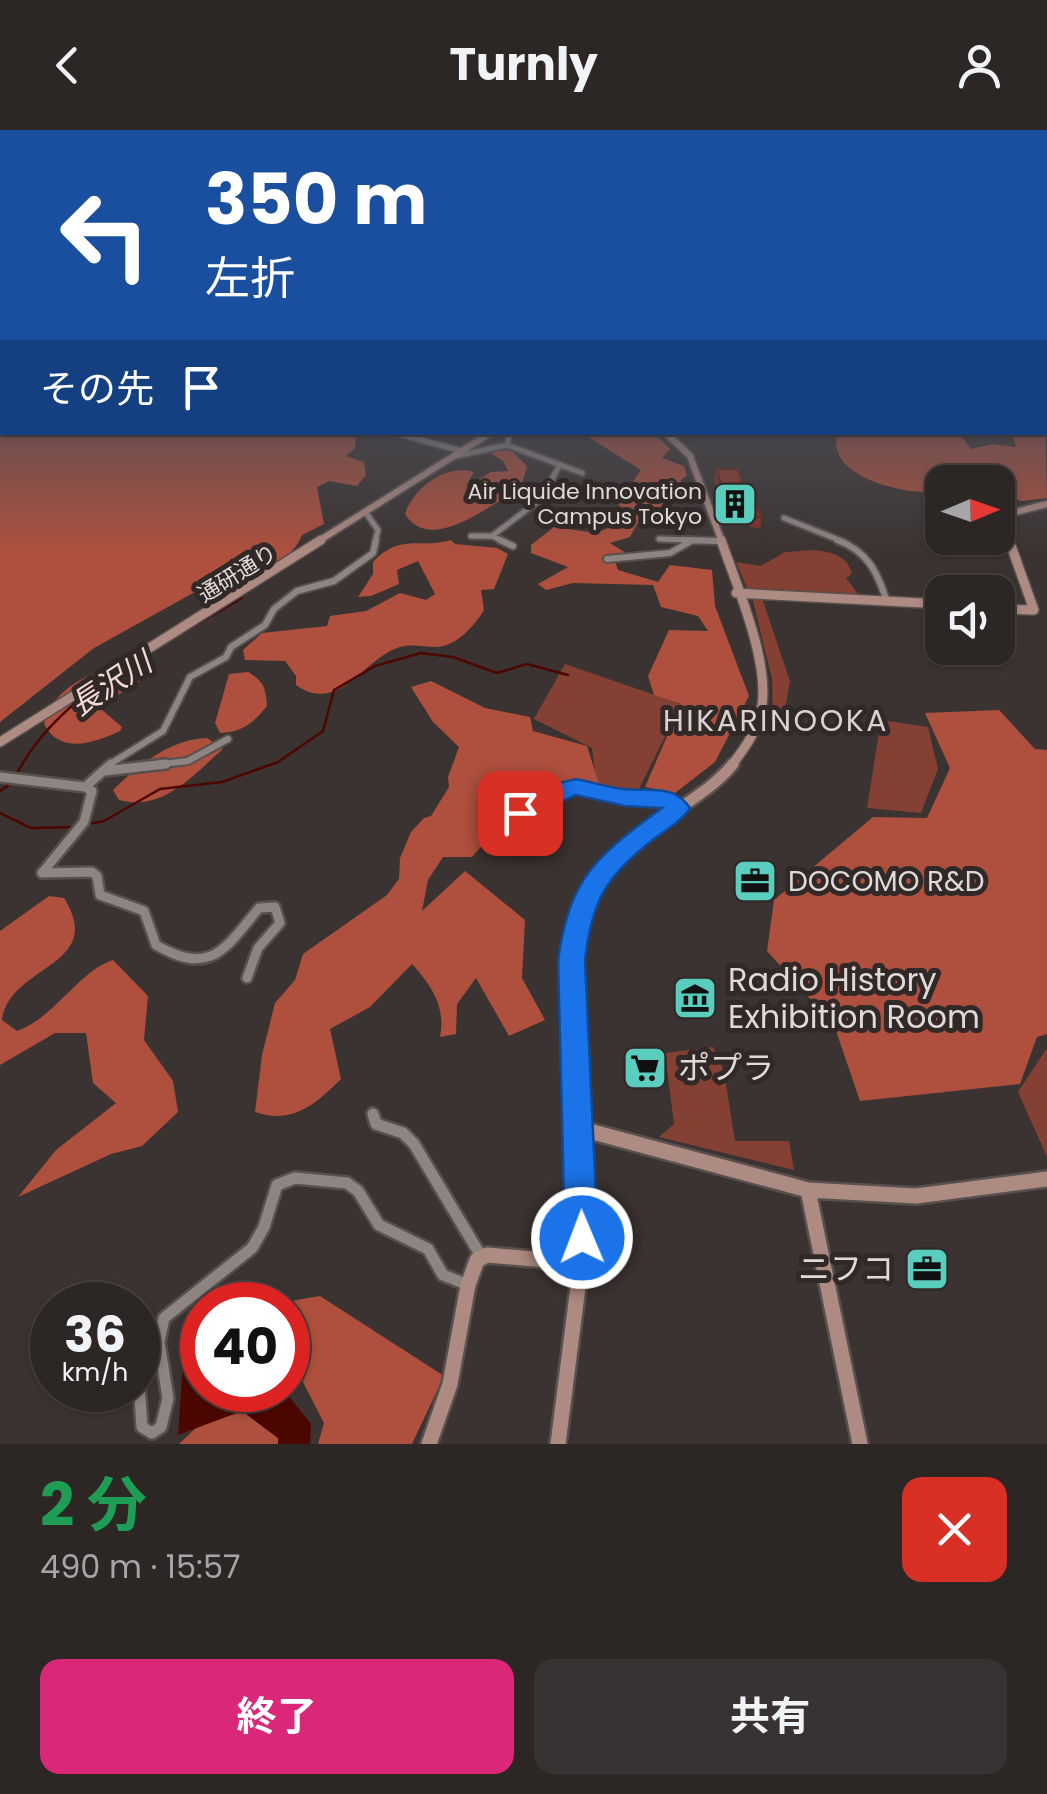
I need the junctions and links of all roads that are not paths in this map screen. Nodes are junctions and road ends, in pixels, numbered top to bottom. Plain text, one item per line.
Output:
1 (402, 435) edge
2 (487, 435) edge
3 (509, 435) edge
4 (667, 435) edge
5 (507, 445) junction
6 (458, 454) junction
7 (558, 466) junction
8 (582, 473) dead end
9 (1047, 504) edge
10 (366, 514) junction
11 (784, 518) dead end
12 (471, 536) dead end
13 (492, 536) junction
14 (659, 539) dead end
15 (693, 540) junction
16 (719, 541) junction
17 (513, 546) dead end
18 (607, 559) dead end
19 (736, 593) junction
20 (886, 599) junction
21 (925, 602) edge
22 (1015, 609) edge
23 (228, 738) dead end
24 (0, 742) edge
25 (100, 772) junction
26 (0, 777) edge
27 (85, 787) junction
28 (678, 808) junction
29 (520, 813) dead end
30 (247, 978) dead end
31 (372, 1114) dead end
32 (578, 1128) junction
33 (1047, 1179) edge
34 (808, 1190) junction
35 (481, 1256) junction
36 (581, 1263) junction
37 (468, 1285) junction
38 (160, 1337) edge
39 (160, 1348) edge
40 (141, 1412) edge
41 (429, 1444) edge
42 (558, 1444) edge
43 (860, 1444) edge

1 - 6 street
2 - 6 street, 通研通り
3 - 5 street
4 - 16 street
5 - 6 street
5 - 7 street
6 - 10 street, 通研通り
7 - 8 street
7 - 13 street
9 - 22 street
10 - 24 street, 通研通り
10 - 25 street
11 - 20 street
12 - 13 street
13 - 17 street
14 - 15 street
15 - 16 street
15 - 18 street
16 - 19 street
19 - 20 street
19 - 28 street
20 - 21 street
23 - 25 street
25 - 27 street
26 - 27 street
27 - 30 street
28 - 29 street
28 - 32 street
31 - 35 street
32 - 34 street
32 - 36 street
33 - 34 street
34 - 43 street
35 - 36 street
35 - 37 street
36 - 42 street
37 - 38 street
37 - 41 street
39 - 40 street

